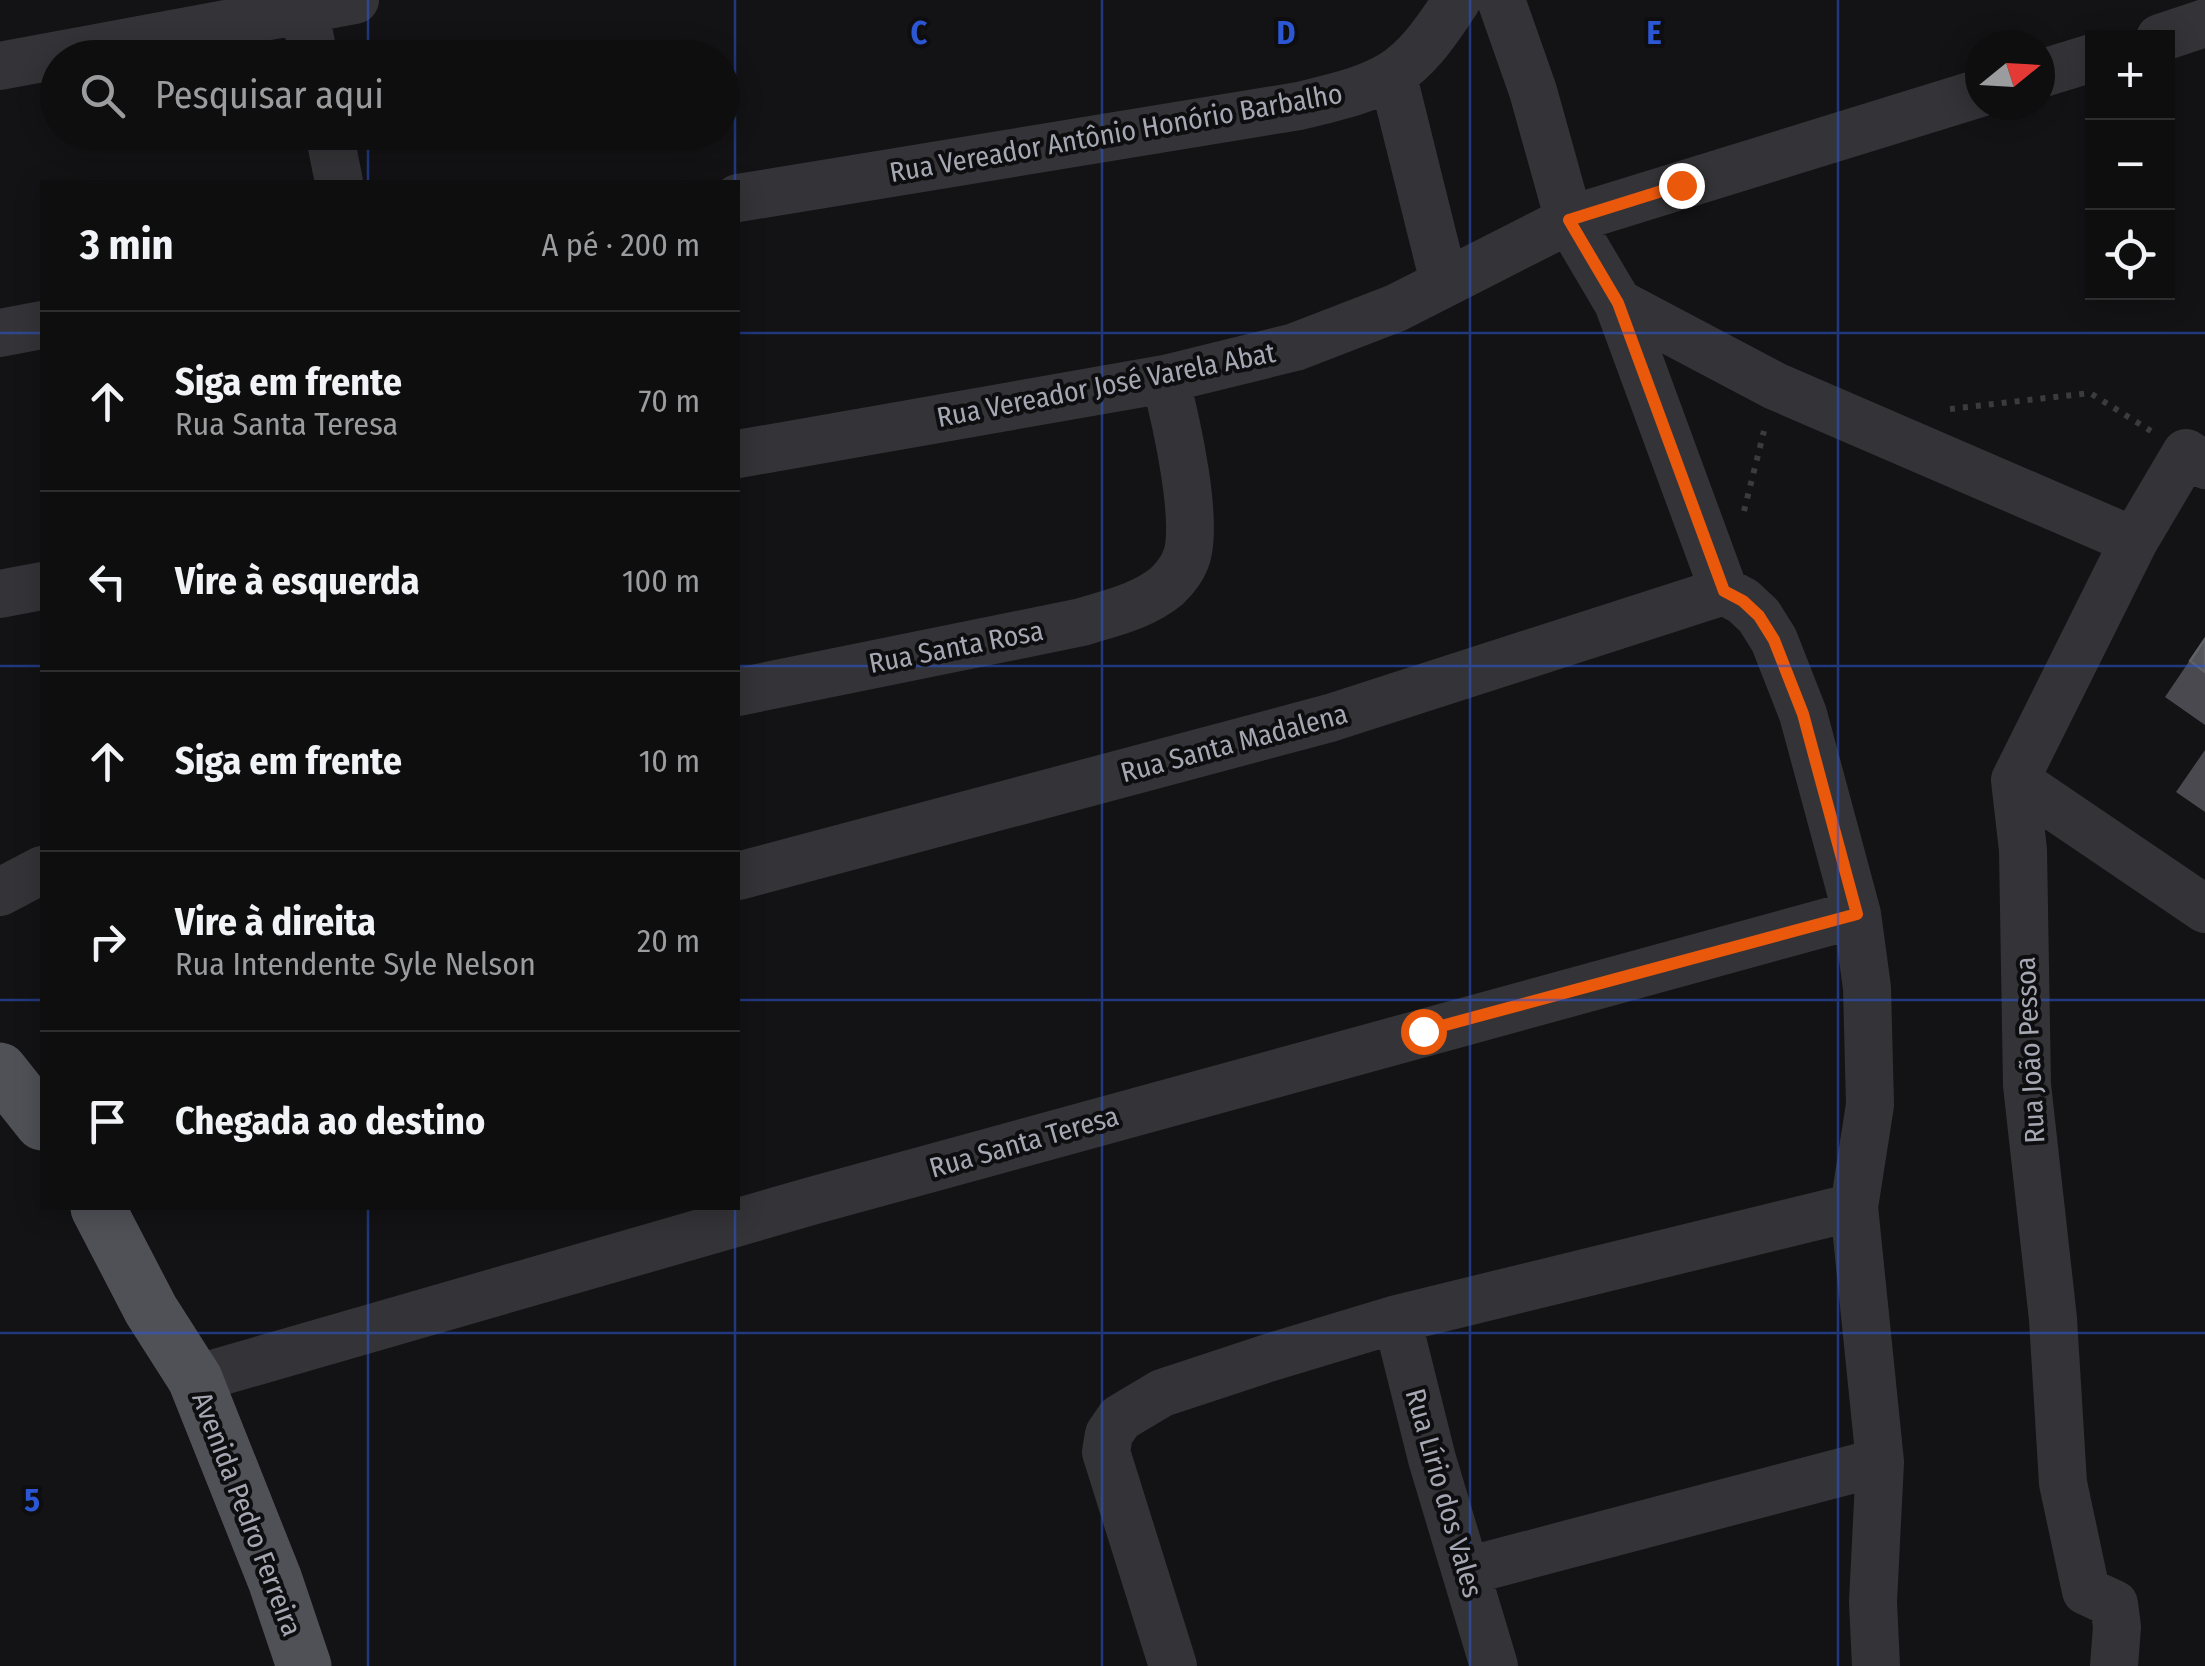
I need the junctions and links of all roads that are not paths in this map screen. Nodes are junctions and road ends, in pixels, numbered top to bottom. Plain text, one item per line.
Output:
1 (355, 0) edge
2 (1457, 0) edge
3 (1501, 0) edge
4 (304, 9) junction
5 (2205, 24) edge
6 (2175, 33) edge
7 (139, 40) edge
8 (310, 40) edge
9 (40, 58) edge
10 (2085, 60) edge
11 (0, 66) edge
12 (2055, 69) edge
13 (1393, 77) junction
14 (1965, 98) edge
15 (333, 150) edge
16 (339, 180) edge
17 (740, 198) edge
18 (1569, 220) junction
19 (1444, 282) junction
20 (1618, 303) junction
21 (40, 325) edge
22 (0, 333) edge
23 (1166, 379) junction
24 (740, 454) edge
25 (2196, 459) edge
26 (2134, 542) junction
27 (40, 586) edge
28 (1724, 591) junction
29 (0, 594) edge
30 (740, 692) edge
31 (2015, 780) junction
32 (40, 871) edge
33 (740, 875) edge
34 (0, 892) edge
35 (2205, 910) edge
36 (1857, 914) junction
37 (1854, 1207) junction
38 (99, 1210) edge
39 (1396, 1319) junction
40 (195, 1379) junction
41 (1880, 1462) junction
42 (1467, 1571) junction
43 (304, 1666) edge
44 (1173, 1666) edge
45 (1494, 1666) edge
46 (1876, 1666) edge
47 (2114, 1666) edge

1 - 4 street
2 - 13 street, Rua Vereador Antônio Honório Barbalho
3 - 18 street
4 - 7 street
4 - 8 street
5 - 6 street
9 - 11 street
10 - 12 street
13 - 17 street, Rua Vereador Antônio Honório Barbalho
13 - 19 street
14 - 18 street, Rua Vereador José Varela Abat
15 - 16 street
18 - 19 street, Rua Vereador José Varela Abat
18 - 20 street
19 - 23 street, Rua Vereador José Varela Abat
20 - 26 street
20 - 28 street
21 - 22 street
23 - 24 street, Rua Vereador José Varela Abat
23 - 30 street, Rua Santa Rosa
25 - 26 street
26 - 31 street
27 - 29 street
28 - 33 street, Rua Santa Madalena
28 - 36 street
31 - 35 street
31 - 47 street, Rua João Pessoa
32 - 34 street
36 - 37 street
36 - 40 street, Rua Santa Teresa
37 - 39 street
37 - 41 street
38 - 40 main road, Avenida Pedro Ferreira
39 - 42 street, Rua Lírio dos Vales
39 - 44 street
40 - 43 main road, Avenida Pedro Ferreira
41 - 42 street
41 - 46 street
42 - 45 street, Rua Lírio dos Vales

